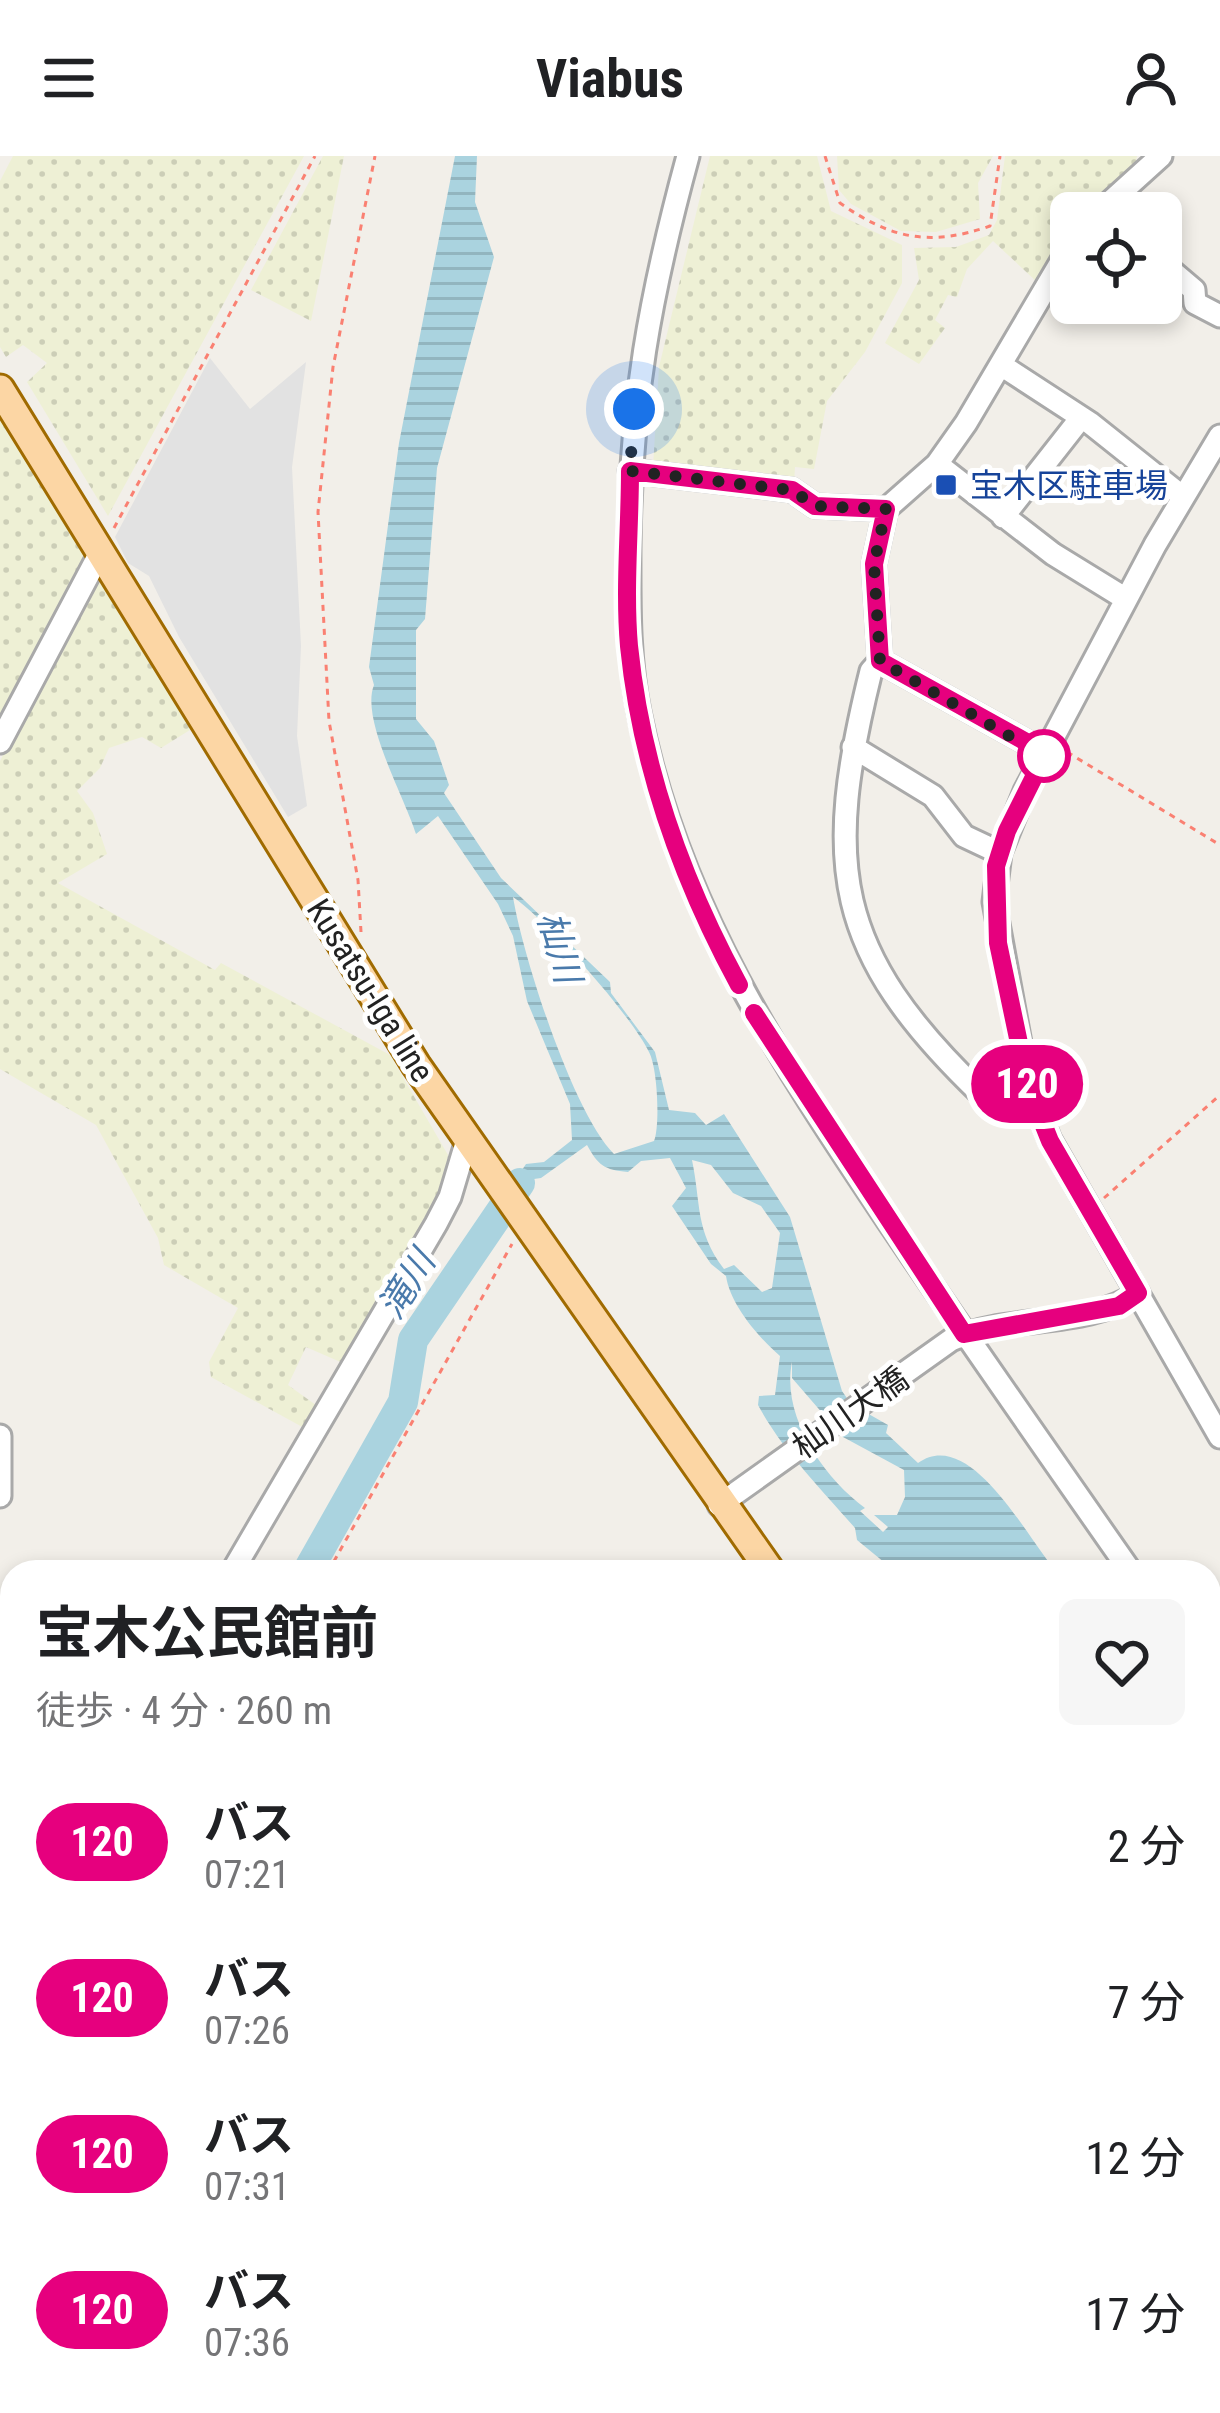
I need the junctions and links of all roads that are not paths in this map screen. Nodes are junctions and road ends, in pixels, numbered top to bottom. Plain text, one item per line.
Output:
1 (688, 156) edge
2 (1161, 156) edge
3 (1121, 192) edge
4 (1182, 280) edge
5 (1050, 281) edge
6 (1220, 316) edge
7 (1001, 365) junction
8 (0, 389) edge
9 (1080, 419) junction
10 (1220, 436) edge
11 (937, 464) junction
12 (630, 471) junction
13 (1174, 490) dead end
14 (886, 509) junction
15 (1003, 518) junction
16 (101, 550) junction
17 (1126, 599) junction
18 (880, 661) junction
19 (0, 742) edge
20 (854, 747) junction
21 (1049, 747) junction
22 (1000, 853) junction
23 (1028, 1086) junction
24 (467, 1141) junction
25 (1138, 1293) junction
26 (957, 1337) junction
27 (1220, 1436) edge
28 (0, 1440) edge
29 (0, 1496) edge
30 (719, 1505) junction
31 (240, 1560) edge
32 (762, 1560) edge
33 (1122, 1560) edge

1 - 12 street
2 - 3 street
4 - 6 street
5 - 7 street
7 - 9 street
7 - 11 street
8 - 16 main road, Kusatsu-Iga line
9 - 13 street
9 - 15 street
10 - 17 street
11 - 14 street
11 - 15 street
12 - 14 street
12 - 26 street
14 - 18 street
15 - 17 street
16 - 19 street
16 - 24 main road, Kusatsu-Iga line
17 - 21 street
18 - 20 street
18 - 21 street
20 - 22 street
20 - 23 street
21 - 22 street
22 - 23 street
23 - 25 street
24 - 30 main road, Kusatsu-Iga line
24 - 31 street
25 - 26 street
25 - 27 street
26 - 30 street, 杣川大橋
26 - 33 street
28 - 29 street
30 - 32 main road, Kusatsu-Iga line

